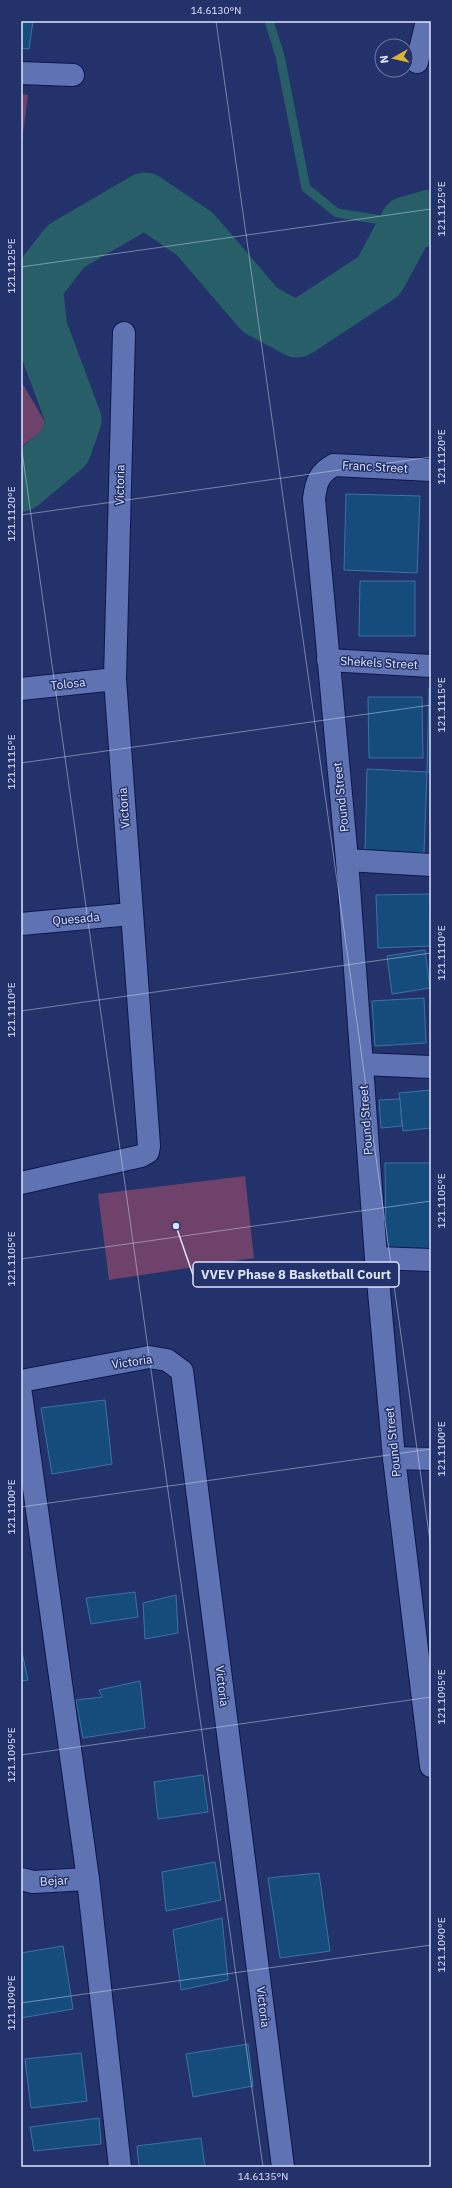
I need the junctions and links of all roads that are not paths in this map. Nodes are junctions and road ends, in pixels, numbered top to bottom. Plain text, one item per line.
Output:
1 (427, 21) edge
2 (417, 62) dead end
3 (21, 73) edge
4 (73, 75) dead end
5 (124, 333) dead end
6 (431, 470) edge
7 (321, 473) joint
8 (328, 660) junction
9 (431, 666) edge
10 (115, 679) junction
11 (21, 689) edge
12 (347, 860) junction
13 (431, 865) edge
14 (131, 914) junction
15 (21, 924) edge
16 (362, 1064) junction
17 (431, 1067) edge
18 (21, 1183) edge
19 (376, 1258) junction
20 (431, 1260) edge
21 (21, 1381) edge
22 (21, 1394) edge
23 (394, 1458) junction
24 (431, 1459) edge
25 (30, 1528) edge
26 (424, 1651) edge
27 (431, 1766) edge
28 (21, 1879) edge
29 (88, 1879) junction
30 (120, 2167) edge
31 (283, 2167) edge

1 - 2 street
3 - 4 street
5 - 10 street, Victoria
6 - 7 street, Franc Street
7 - 8 street, Pound Street
8 - 9 street, Shekels Street
8 - 12 street, Pound Street
10 - 11 street, Tolosa
10 - 14 street, Victoria
12 - 13 street
12 - 16 street, Pound Street
14 - 15 street, Quesada
14 - 18 street, Victoria
16 - 17 street
16 - 19 street, Pound Street
19 - 20 street
19 - 23 street, Pound Street
21 - 31 street, Victoria
22 - 25 street
23 - 24 street
23 - 26 street, Pound Street
25 - 29 street
26 - 27 street, Pound Street
28 - 29 street, Bejar
29 - 30 street

